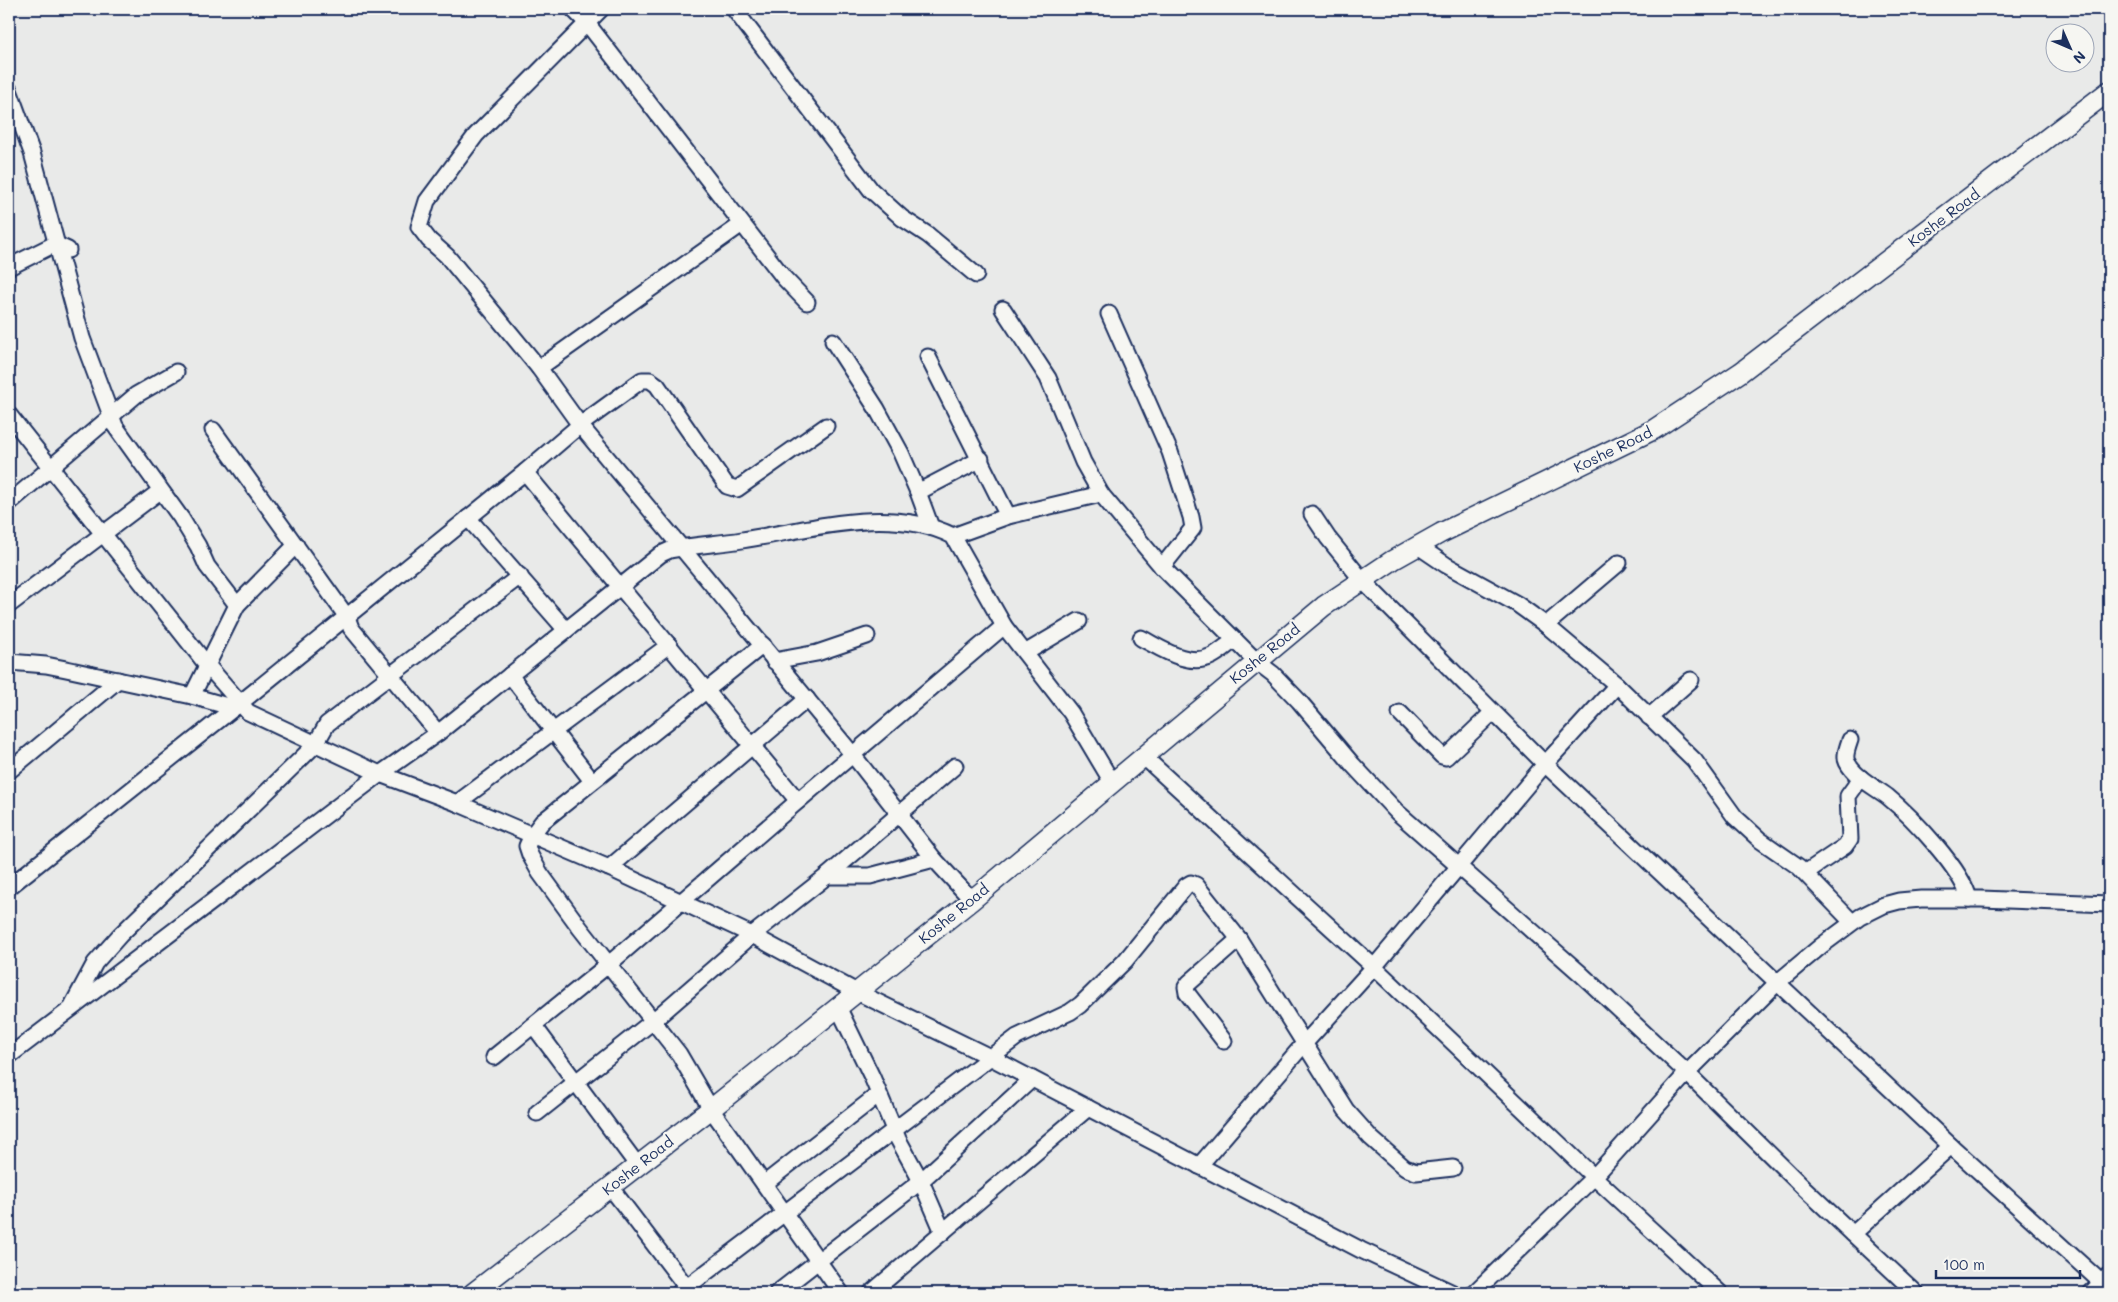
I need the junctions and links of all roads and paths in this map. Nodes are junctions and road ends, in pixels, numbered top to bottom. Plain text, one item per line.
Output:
1 (573, 9) edge
2 (601, 9) edge
3 (734, 9) edge
4 (586, 23) junction
5 (9, 90) edge
6 (2109, 91) edge
7 (742, 224) junction
8 (62, 247) junction
9 (9, 267) edge
10 (976, 275) dead end
11 (808, 302) dead end
12 (1003, 309) dead end
13 (1109, 314) dead end
14 (833, 342) dead end
15 (928, 356) dead end
16 (539, 368) junction
17 (176, 372) dead end
18 (9, 415) edge
19 (110, 416) junction
20 (580, 425) junction
21 (826, 426) dead end
22 (213, 430) dead end
23 (981, 459) junction
24 (50, 468) junction
25 (526, 472) junction
26 (160, 491) junction
27 (918, 492) junction
28 (1101, 494) junction
29 (9, 503) edge
30 (1312, 514) dead end
31 (1008, 516) junction
32 (468, 518) junction
33 (931, 527) junction
34 (102, 533) junction
35 (953, 536) junction
36 (296, 545) junction
37 (1418, 546) junction
38 (680, 548) junction
39 (1619, 562) dead end
40 (1162, 567) junction
41 (520, 576) junction
42 (1362, 580) junction
43 (621, 586) junction
44 (9, 605) edge
45 (237, 605) junction
46 (347, 617) junction
47 (1079, 621) dead end
48 (1546, 625) junction
49 (1004, 626) junction
50 (566, 630) junction
51 (867, 636) dead end
52 (1141, 638) dead end
53 (1234, 640) junction
54 (669, 645) junction
55 (763, 645) junction
56 (1025, 653) junction
57 (774, 661) junction
58 (1256, 661) junction
59 (9, 662) edge
60 (208, 665) junction
61 (390, 675) junction
62 (510, 675) junction
63 (118, 680) junction
64 (1691, 680) dead end
65 (1617, 685) junction
66 (707, 692) junction
67 (192, 696) junction
68 (807, 700) junction
69 (237, 706) junction
70 (1493, 712) junction
71 (1400, 713) dead end
72 (1649, 717) junction
73 (552, 730) junction
74 (438, 733) junction
75 (1850, 740) dead end
76 (315, 745) junction
77 (752, 748) junction
78 (853, 755) junction
79 (1143, 756) junction
80 (1545, 764) junction
81 (955, 766) dead end
82 (9, 771) edge
83 (380, 774) junction
84 (1861, 778) junction
85 (592, 781) junction
86 (1112, 782) junction
87 (798, 801) junction
88 (457, 803) junction
89 (900, 814) junction
90 (532, 835) junction
91 (934, 859) junction
92 (1459, 866) junction
93 (609, 868) junction
94 (1805, 873) junction
95 (827, 876) junction
96 (9, 887) edge
97 (1968, 899) junction
98 (972, 900) junction
99 (680, 901) junction
100 (2109, 904) edge
101 (1852, 922) junction
102 (752, 936) junction
103 (1239, 939) junction
104 (609, 964) junction
105 (1374, 967) junction
106 (1778, 982) junction
107 (857, 992) junction
108 (838, 1007) junction
109 (70, 1010) junction
110 (653, 1021) junction
111 (534, 1026) junction
112 (1224, 1041) dead end
113 (1303, 1045) junction
114 (9, 1056) edge
115 (494, 1057) dead end
116 (990, 1057) junction
117 (1687, 1073) junction
118 (1032, 1079) junction
119 (577, 1082) junction
120 (879, 1094) junction
121 (1088, 1108) junction
122 (712, 1109) junction
123 (537, 1113) dead end
124 (895, 1131) junction
125 (1951, 1146) junction
126 (638, 1166) junction
127 (1200, 1166) junction
128 (1454, 1168) dead end
129 (1594, 1177) junction
130 (921, 1181) junction
131 (764, 1184) junction
132 (611, 1188) junction
133 (785, 1214) junction
134 (943, 1232) junction
135 (1853, 1234) junction
136 (816, 1261) junction
137 (2101, 1284) edge
138 (685, 1291) edge
139 (473, 1293) edge
140 (777, 1293) edge
141 (841, 1293) edge
142 (871, 1293) edge
143 (1453, 1293) edge
144 (1474, 1293) edge
145 (1720, 1293) edge
146 (1916, 1293) edge

1 - 4 street
2 - 4 street
3 - 10 street
4 - 7 street
4 - 16 street
5 - 8 street
6 - 37 main road, Koshe Road
7 - 11 street
7 - 16 street
8 - 9 street
8 - 19 street
12 - 28 street
13 - 40 street
14 - 27 street
15 - 23 street
16 - 20 street
17 - 19 street
18 - 24 street
19 - 24 street
19 - 26 street
20 - 21 street
20 - 25 street
20 - 38 street
22 - 36 street
23 - 27 street
23 - 31 street
24 - 29 street
24 - 34 street
25 - 32 street
25 - 43 street
26 - 34 street
26 - 45 street
27 - 33 street
28 - 31 street
28 - 40 street
30 - 42 street
31 - 35 street
32 - 41 street
32 - 46 street
33 - 35 street
33 - 38 street
34 - 44 street
34 - 60 street
35 - 49 street
36 - 45 street
36 - 46 street
37 - 42 main road, Koshe Road
37 - 48 street
38 - 43 street
38 - 55 street
39 - 48 street
40 - 53 street
41 - 50 street
41 - 61 street
42 - 58 main road, Koshe Road
42 - 70 street
43 - 50 street
43 - 54 street
45 - 60 street
46 - 61 street
46 - 69 street
47 - 56 street
48 - 65 street
49 - 56 street
49 - 78 street
50 - 62 street
51 - 57 street
52 - 53 street
53 - 58 street
54 - 66 street
54 - 73 street
55 - 57 street
55 - 66 street
56 - 86 street
57 - 68 street
58 - 79 main road, Koshe Road
58 - 92 street
59 - 63 street
60 - 67 street
60 - 69 street
61 - 74 street
61 - 76 street
62 - 73 street
62 - 74 street
63 - 67 street
63 - 82 street
64 - 72 street
65 - 72 street
65 - 80 street
66 - 77 street
66 - 85 street
67 - 69 street
68 - 77 street
68 - 78 street
69 - 76 street
69 - 96 street
70 - 71 street
70 - 80 street
72 - 94 street
73 - 85 street
73 - 88 street
74 - 83 street
75 - 84 street
76 - 83 street
76 - 109 street
77 - 87 street
77 - 93 street
78 - 87 street
78 - 89 street
79 - 86 main road, Koshe Road
79 - 105 street
80 - 92 street
80 - 106 street
81 - 89 street
83 - 88 street
83 - 109 street
84 - 94 street
84 - 97 street
85 - 90 street
86 - 98 main road, Koshe Road
87 - 99 street
88 - 90 street
89 - 91 street
89 - 95 street
90 - 93 street
90 - 104 street
91 - 95 street
91 - 98 street
92 - 105 street
92 - 117 street
93 - 99 street
94 - 101 street
95 - 102 street
97 - 100 street
97 - 101 street
98 - 107 main road, Koshe Road
99 - 102 street
99 - 104 street
101 - 106 street
102 - 107 street
102 - 110 street
103 - 112 street
103 - 113 street
103 - 116 street
104 - 110 street
104 - 111 street
105 - 113 street
105 - 129 street
106 - 117 street
106 - 125 street
107 - 108 main road, Koshe Road
107 - 116 street
108 - 120 street
108 - 122 main road, Koshe Road
109 - 114 street
110 - 119 street
110 - 122 street
111 - 115 street
111 - 119 street
113 - 127 street
113 - 128 street
116 - 118 street
116 - 124 street
117 - 129 street
117 - 135 street
118 - 121 street
118 - 130 street
119 - 123 street
119 - 126 street
120 - 124 street
120 - 131 street
121 - 127 street
121 - 134 street
122 - 126 main road, Koshe Road
122 - 131 street
124 - 130 street
124 - 133 street
125 - 135 street
125 - 137 street
126 - 132 main road, Koshe Road
127 - 143 street
129 - 144 street
129 - 145 street
130 - 134 street
130 - 136 street
131 - 133 street
132 - 138 street
132 - 139 main road, Koshe Road
133 - 136 street
133 - 138 street
134 - 142 street
135 - 146 street
136 - 140 street
136 - 141 street

